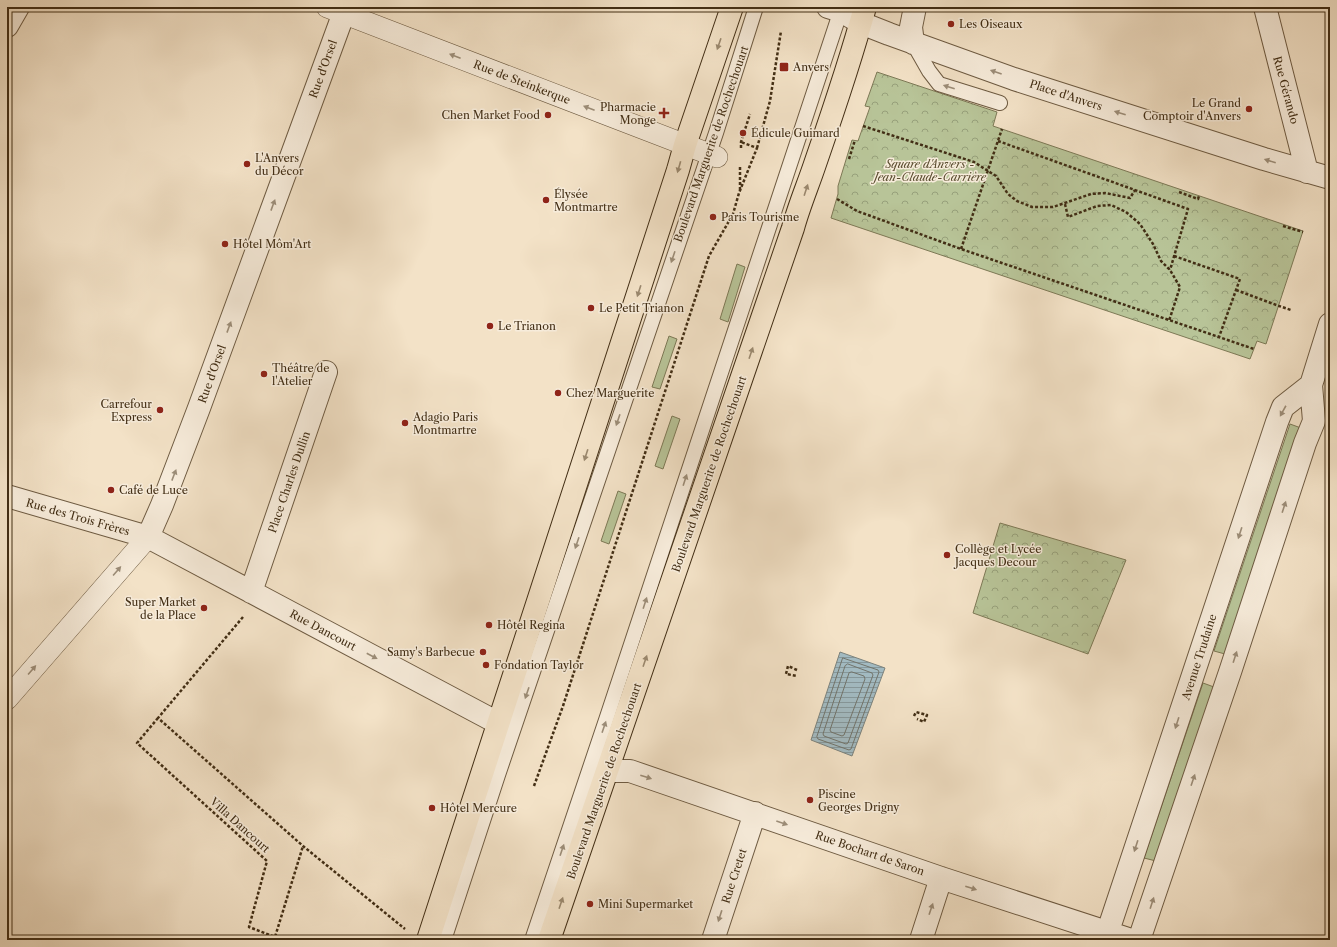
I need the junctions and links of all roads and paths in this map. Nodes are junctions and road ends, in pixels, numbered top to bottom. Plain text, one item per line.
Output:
1 (18, 7) edge
2 (732, 7) edge
3 (756, 7) edge
4 (915, 7) edge
5 (1265, 7) edge
6 (835, 8) edge
7 (339, 9) edge
8 (863, 15) edge
9 (7, 26) edge
10 (781, 31) dead end
11 (913, 43) junction
12 (1000, 103) dead end
13 (750, 114) dead end
14 (863, 126) dead end
15 (1002, 129) dead end
16 (855, 140) dead end
17 (998, 141) junction
18 (685, 145) junction
19 (757, 148) junction
20 (713, 156) junction
21 (849, 159) dead end
22 (988, 171) junction
23 (1308, 172) junction
24 (1330, 178) edge
25 (1135, 190) junction
26 (1179, 192) dead end
27 (1200, 196) dead end
28 (837, 200) dead end
29 (1065, 204) junction
30 (1282, 226) dead end
31 (1303, 232) dead end
32 (961, 249) junction
33 (1174, 256) junction
34 (1170, 270) junction
35 (1236, 290) junction
36 (1291, 310) dead end
37 (1169, 321) junction
38 (1330, 324) edge
39 (1219, 337) junction
40 (1254, 349) dead end
41 (326, 372) dead end
42 (1311, 385) junction
43 (1330, 398) edge
44 (7, 496) edge
45 (148, 537) junction
46 (251, 592) junction
47 (796, 670) dead end
48 (797, 676) dead end
49 (7, 699) edge
50 (914, 716) dead end
51 (158, 718) junction
52 (917, 720) dead end
53 (498, 723) junction
54 (608, 770) junction
55 (534, 786) dead end
56 (755, 813) junction
57 (303, 846) junction
58 (941, 878) junction
59 (401, 926) dead end
60 (1106, 936) edge
61 (428, 940) edge
62 (444, 940) edge
63 (532, 940) edge
64 (549, 940) edge
65 (713, 940) edge
66 (921, 940) edge
67 (1131, 940) edge
68 (1139, 940) edge

1 - 9 street
2 -> 18 main road, Boulevard Marguerite de Rochechouart
3 - 20 lane, Boulevard Marguerite de Rochechouart
4 - 11 street
5 - 23 street, Rue Gérando
6 - 8 street, Place d'Anvers
63 -> 6 lane, Boulevard Marguerite de Rochechouart
18 -> 7 street, Rue de Steinkerque
45 -> 7 street, Rue d'Orsel
8 - 11 street, Place d'Anvers
54 -> 8 main road, Boulevard Marguerite de Rochechouart
10 - 19 path
12 -> 11 lane
23 -> 11 street, Place d'Anvers
13 - 19 path
14 - 22 path
15 - 17 path
16 - 21 path
17 - 22 path
17 - 25 path
18 - 20 street, Rue de Steinkerque
18 -> 53 main road, Boulevard Marguerite de Rochechouart
19 - 55 path
20 -> 62 lane, Boulevard Marguerite de Rochechouart
22 - 29 path
22 - 32 path
23 - 24 street, Place d'Anvers
25 - 29 path
25 - 33 path
26 - 27 path
28 - 32 path
29 - 34 path
30 - 31 path
32 - 37 path
33 - 34 path
33 - 35 path
34 - 37 path
35 - 36 path
35 - 39 path
37 - 39 path
38 - 42 street
39 - 40 path
41 - 46 street, Place Charles Dullin
42 - 43 street
42 -> 60 street, Avenue Trudaine
68 -> 42 street
44 - 45 street, Rue des Trois Frères
45 - 46 street, Rue Dancourt
49 -> 45 street, Rue d'Orsel
46 - 51 path, Villa Dancourt
46 -> 53 street, Rue Dancourt
47 - 48 path
50 - 52 path
51 - 57 path
51 - 57 path, Villa Dancourt
53 - 61 main road, Boulevard Marguerite de Rochechouart
54 -> 56 street, Rue Bochart de Saron
64 -> 54 main road, Boulevard Marguerite de Rochechouart
56 -> 58 street, Rue Bochart de Saron
56 -> 65 street, Rue Cretet
57 - 59 path
58 -> 60 street, Rue Bochart de Saron
66 -> 58 street
60 - 67 street, Rue Bochart de Saron

